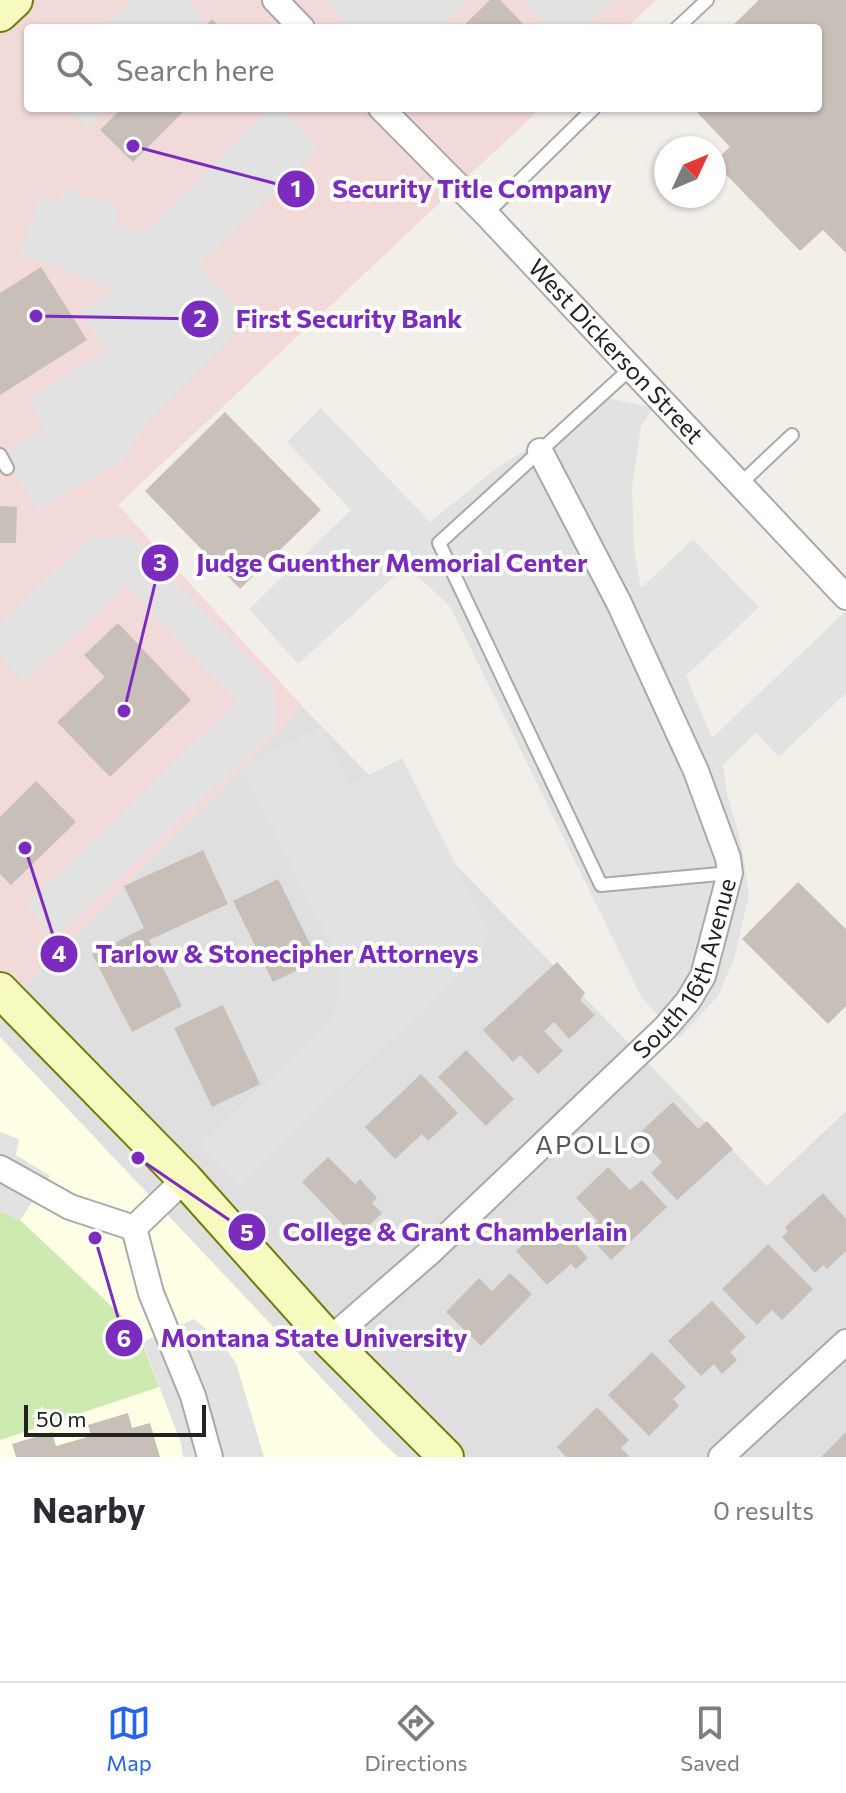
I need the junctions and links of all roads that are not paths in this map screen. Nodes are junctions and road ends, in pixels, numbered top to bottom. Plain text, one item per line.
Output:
1 (15, 0) edge
2 (275, 0) edge
3 (707, 0) edge
4 (0, 14) edge
5 (298, 24) edge
6 (681, 24) edge
7 (385, 112) edge
8 (590, 112) edge
9 (486, 214) junction
10 (630, 369) junction
11 (792, 435) dead end
12 (540, 451) junction
13 (0, 455) edge
14 (7, 468) dead end
15 (739, 485) junction
16 (846, 597) edge
17 (730, 873) junction
18 (0, 990) edge
19 (0, 1168) edge
20 (185, 1179) junction
21 (134, 1228) junction
22 (329, 1340) junction
23 (846, 1342) edge
24 (210, 1457) edge
25 (446, 1457) edge
26 (721, 1457) edge

1 - 4 main road
2 - 5 street
3 - 6 lane
7 - 9 street, West Dickerson Street
8 - 9 lane
9 - 10 street, West Dickerson Street
10 - 12 lane
10 - 15 street, West Dickerson Street
11 - 15 lane
12 - 17 street, South 16th Avenue
12 - 17 lane
13 - 14 lane
15 - 16 street, West Dickerson Street
17 - 22 street, South 16th Avenue
18 - 20 main road
19 - 21 street
20 - 21 street
20 - 22 main road
21 - 24 street
22 - 25 main road
23 - 26 street

